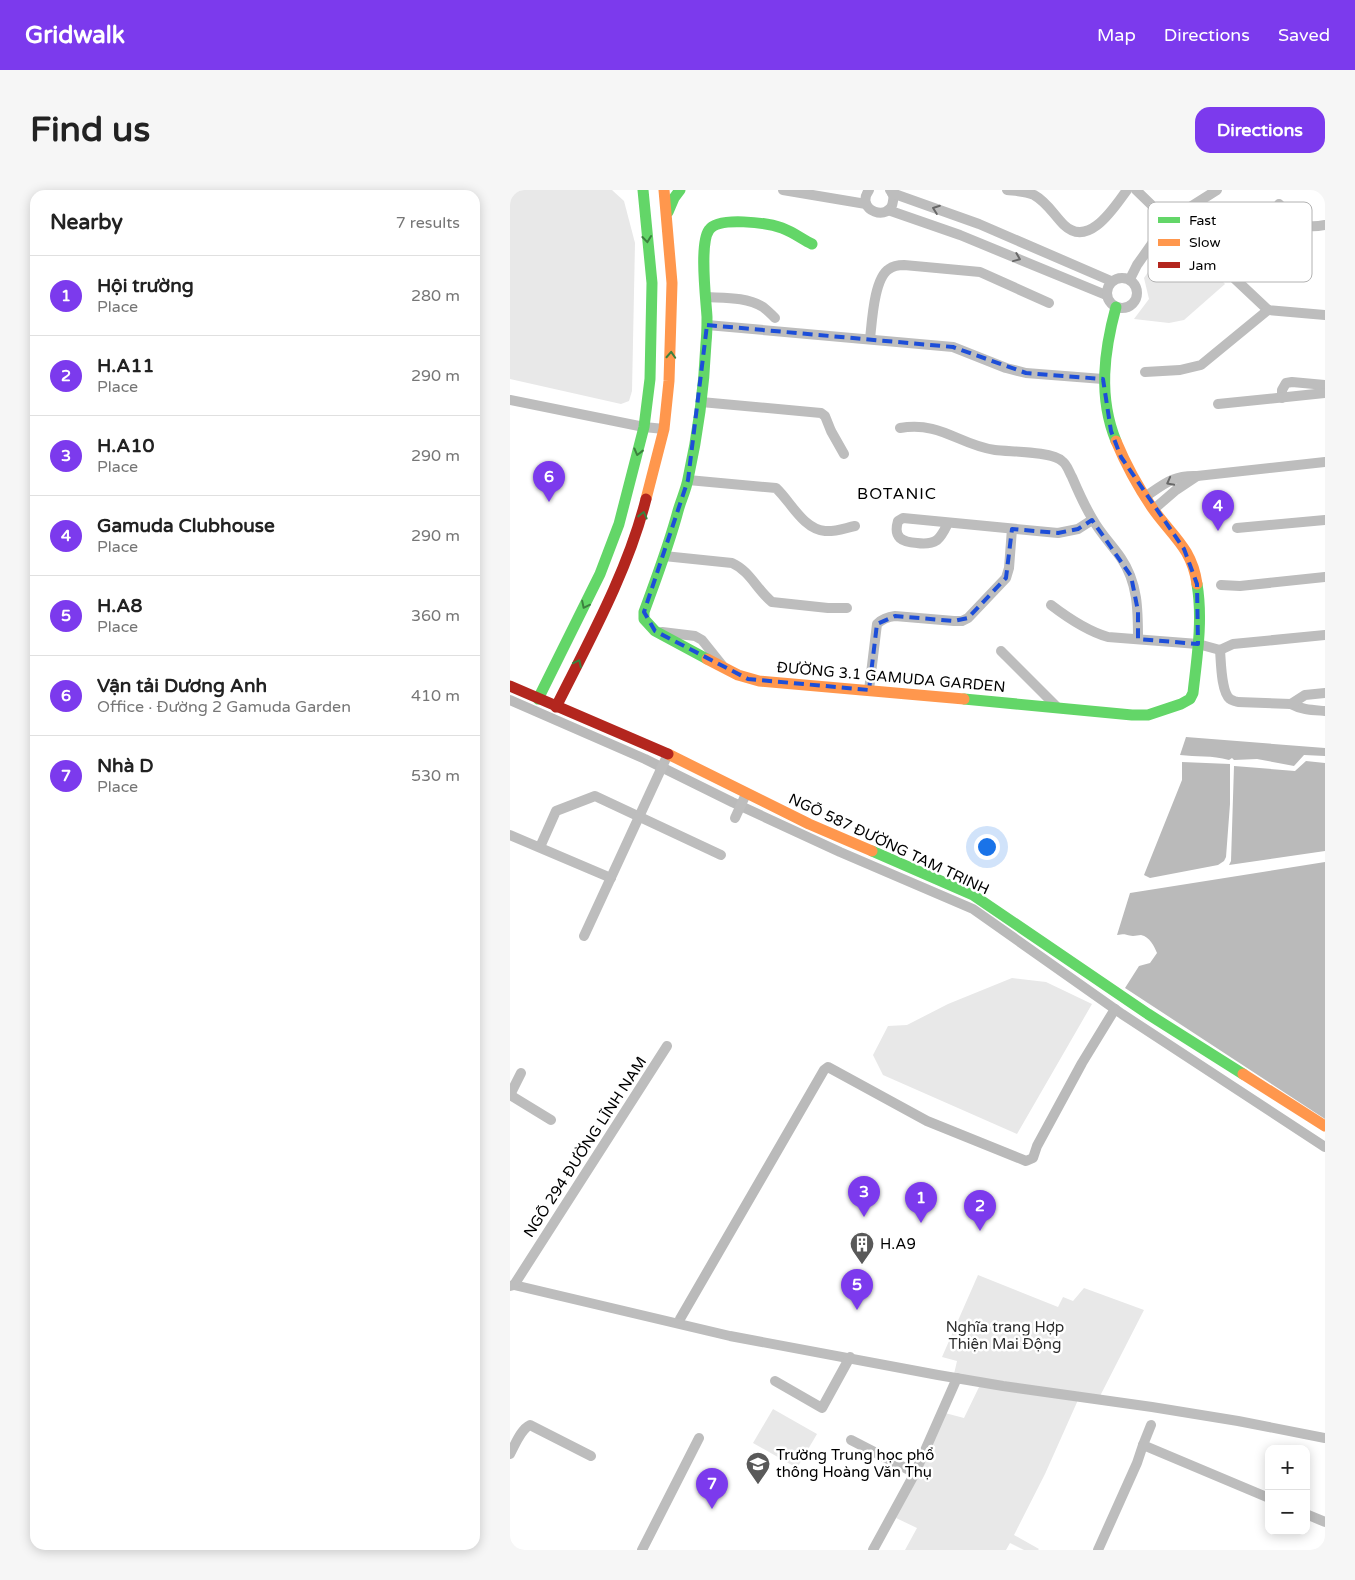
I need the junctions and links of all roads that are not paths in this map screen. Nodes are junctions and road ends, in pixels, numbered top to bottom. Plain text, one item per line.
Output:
1 (664, 190) edge
2 (680, 190) edge
3 (783, 190) edge
4 (869, 190) edge
5 (1007, 190) edge
6 (1127, 190) edge
7 (1136, 190) edge
8 (1217, 190) edge
9 (891, 192) edge
10 (642, 193) edge
11 (1148, 202) edge
12 (1199, 202) edge
13 (866, 204) junction
14 (888, 210) junction
15 (667, 215) junction
16 (966, 220) junction
17 (1325, 225) edge
18 (1312, 227) edge
19 (960, 235) junction
20 (812, 244) dead end
21 (1148, 249) edge
22 (1130, 279) junction
23 (1111, 282) junction
24 (1238, 282) edge
25 (1106, 295) junction
26 (707, 297) junction
27 (1049, 303) dead end
28 (1116, 307) junction
29 (1268, 310) junction
30 (1325, 315) edge
31 (775, 318) dead end
32 (707, 325) junction
33 (870, 339) junction
34 (1145, 372) dead end
35 (1103, 379) junction
36 (1325, 385) edge
37 (1325, 393) edge
38 (1282, 398) junction
39 (510, 400) edge
40 (700, 402) junction
41 (1218, 404) dead end
42 (644, 426) junction
43 (900, 428) dead end
44 (664, 429) junction
45 (844, 454) dead end
46 (1325, 462) edge
47 (1197, 476) junction
48 (688, 480) junction
49 (1145, 497) junction
50 (1154, 509) junction
51 (1092, 520) junction
52 (1325, 520) edge
53 (948, 523) junction
54 (855, 526) dead end
55 (1237, 528) dead end
56 (1012, 529) junction
57 (664, 556) junction
58 (1325, 577) edge
59 (1221, 585) dead end
60 (1051, 605) dead end
61 (847, 608) dead end
62 (1325, 634) edge
63 (1138, 639) junction
64 (1198, 644) junction
65 (1220, 650) junction
66 (1001, 651) dead end
67 (548, 680) junction
68 (510, 686) edge
69 (566, 688) junction
70 (869, 690) junction
71 (1325, 693) edge
72 (547, 703) junction
73 (1291, 704) junction
74 (1057, 707) junction
75 (1325, 712) edge
76 (666, 758) junction
77 (745, 797) junction
78 (736, 815) dead end
79 (639, 816) junction
80 (510, 835) edge
81 (540, 847) junction
82 (721, 855) dead end
83 (611, 878) junction
84 (584, 936) dead end
85 (667, 1046) dead end
86 (521, 1073) dead end
87 (510, 1095) edge
88 (550, 1120) dead end
89 (1325, 1126) edge
90 (512, 1286) edge
91 (850, 1357) junction
92 (957, 1378) junction
93 (775, 1381) dead end
94 (1151, 1425) dead end
95 (699, 1438) dead end
96 (1325, 1438) edge
97 (851, 1440) dead end
98 (1143, 1445) junction
99 (510, 1454) edge
100 (592, 1456) dead end
101 (915, 1473) junction
102 (1265, 1496) edge
103 (1310, 1516) edge
104 (1325, 1522) edge
105 (642, 1550) edge
106 (873, 1550) edge
107 (1098, 1550) edge

1 - 15 street
2 - 15 street
3 - 13 street
4 - 13 street
5 - 6 street
7 - 11 street
8 - 12 street
9 - 14 street
16 -> 9 street
10 -> 42 street
13 - 14 street
14 - 19 street
44 -> 15 street
16 - 19 street
16 - 23 street
17 - 18 street
19 -> 25 street
20 - 26 street, ĐƯỜNG 3.1 GAMUDA GARDEN
21 - 22 street
22 - 23 street
22 - 28 street
23 - 25 street
24 - 29 street
25 - 28 street
26 - 31 street
26 - 32 street, ĐƯỜNG 3.1 GAMUDA GARDEN
27 - 33 street
28 - 35 street, ĐƯỜNG 3.1 GAMUDA GARDEN
29 - 30 street
29 - 34 street
32 - 33 street
32 - 40 street, ĐƯỜNG 3.1 GAMUDA GARDEN
33 - 35 street
35 - 49 street, ĐƯỜNG 3.1 GAMUDA GARDEN
36 - 38 street
37 - 38 street
38 - 41 street
39 - 42 street
40 - 45 street
40 - 48 street, ĐƯỜNG 3.1 GAMUDA GARDEN
42 - 44 street
42 -> 67 street
43 - 51 street
69 -> 44 street
46 - 47 street
47 -> 49 street
47 - 50 street
48 - 54 street
48 - 57 street, ĐƯỜNG 3.1 GAMUDA GARDEN
49 - 50 street, ĐƯỜNG 3.1 GAMUDA GARDEN
50 - 64 street, ĐƯỜNG 3.1 GAMUDA GARDEN
51 - 56 street
51 - 63 street
52 - 55 street
53 - 53 street
53 - 56 street
56 - 70 street
57 - 61 street
57 - 70 street, ĐƯỜNG 3.1 GAMUDA GARDEN
58 - 59 street
60 - 63 street
62 - 65 street
63 - 64 street
64 - 65 street
64 - 74 street, ĐƯỜNG 3.1 GAMUDA GARDEN
65 - 73 street
66 - 74 street, ĐƯỜNG 3.1 GAMUDA GARDEN
67 - 69 street
67 - 72 street
68 - 72 street, NGÕ 587 ĐƯỜNG TAM TRINH
69 - 72 street
70 - 74 street, ĐƯỜNG 3.1 GAMUDA GARDEN
71 - 73 street
72 - 76 street, NGÕ 587 ĐƯỜNG TAM TRINH
73 - 75 street
76 - 77 street, NGÕ 587 ĐƯỜNG TAM TRINH
76 - 79 street
77 - 78 street
77 - 89 street, NGÕ 587 ĐƯỜNG TAM TRINH
79 - 81 street
79 - 82 street
79 - 83 street
80 - 81 street
81 - 83 street
83 - 84 street
85 - 90 street, NGÕ 294 ĐƯỜNG LĨNH NAM
86 - 87 street
87 - 88 street
90 - 91 street
91 - 92 street
91 - 93 street
92 - 96 street
92 - 101 street
94 - 98 street
95 - 105 street
97 - 101 street
98 - 102 street
98 - 107 street
99 - 100 street
101 - 106 street
103 - 104 street

